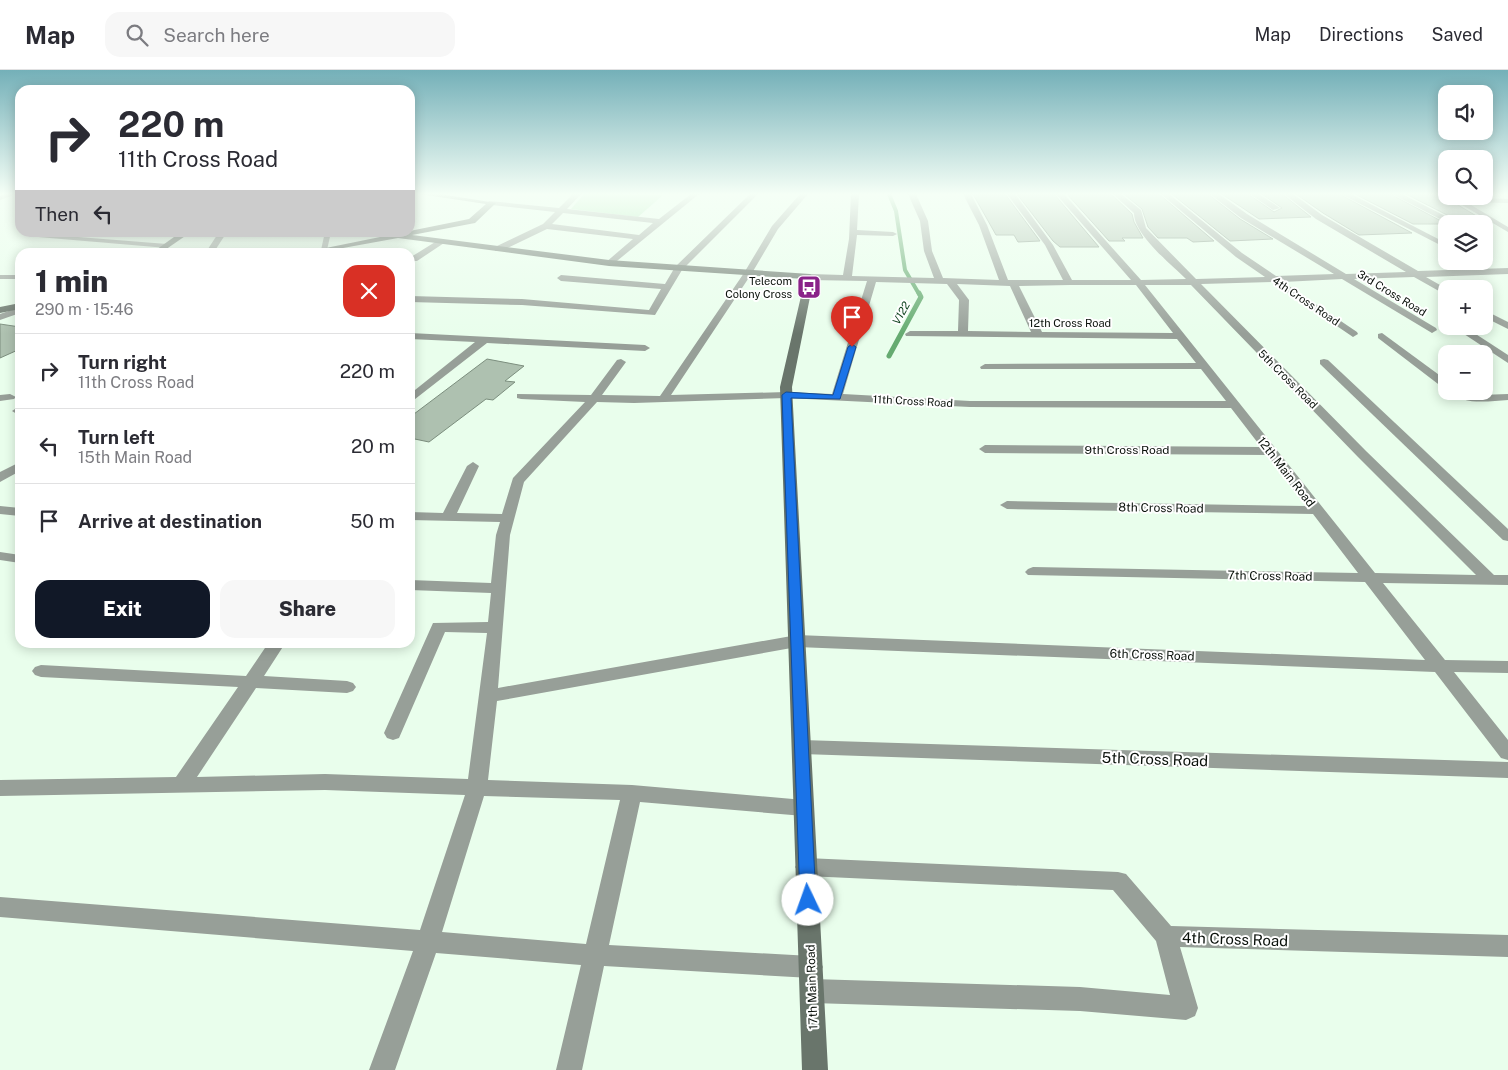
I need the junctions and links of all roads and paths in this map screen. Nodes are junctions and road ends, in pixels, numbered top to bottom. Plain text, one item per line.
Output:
1 (99, 241) edge
2 (174, 241) edge
3 (375, 241) edge
4 (443, 241) joint
5 (514, 241) edge
6 (638, 241) edge
7 (707, 241) edge
8 (767, 241) edge
9 (851, 241) edge
10 (927, 241) edge
11 (991, 241) edge
12 (1047, 241) edge
13 (1101, 241) edge
14 (1153, 241) edge
15 (1224, 241) edge
16 (1284, 241) edge
17 (1357, 241) edge
18 (166, 246) junction
19 (163, 248) edge
20 (335, 248) edge
21 (498, 248) junction
22 (415, 258) edge
23 (609, 263) junction
24 (678, 269) junction
25 (1495, 271) junction
26 (1508, 271) edge
27 (748, 273) junction
28 (1412, 273) junction
29 (1342, 276) junction
30 (0, 277) edge
31 (15, 277) edge
32 (810, 277) junction
33 (561, 278) dead end
34 (847, 278) junction
35 (1508, 278) edge
36 (872, 279) junction
37 (1273, 279) junction
38 (945, 281) junction
39 (1008, 282) junction
40 (1138, 282) junction
41 (1192, 282) junction
42 (1069, 283) junction
43 (668, 287) junction
44 (1438, 288) edge
45 (415, 299) edge
46 (15, 308) edge
47 (0, 310) edge
48 (15, 310) edge
49 (0, 317) edge
50 (1493, 318) edge
51 (1508, 326) edge
52 (1432, 330) dead end
53 (910, 334) dead end
54 (1354, 334) dead end
55 (963, 335) junction
56 (1472, 335) edge
57 (415, 336) edge
58 (1038, 336) junction
59 (1178, 336) junction
60 (1382, 336) dead end
61 (484, 340) junction
62 (645, 348) dead end
63 (1508, 360) edge
64 (621, 362) dead end
65 (1324, 362) dead end
66 (1202, 366) junction
67 (985, 367) dead end
68 (1438, 379) edge
69 (786, 395) junction
70 (415, 396) edge
71 (521, 396) dead end
72 (1493, 397) edge
73 (1508, 397) edge
74 (836, 398) junction
75 (663, 399) junction
76 (593, 400) junction
77 (1232, 405) junction
78 (985, 449) dead end
79 (1269, 451) junction
80 (473, 466) dead end
81 (15, 469) edge
82 (0, 478) edge
83 (1007, 505) dead end
84 (0, 510) edge
85 (1316, 510) junction
86 (15, 512) edge
87 (415, 516) edge
88 (448, 517) junction
89 (508, 518) junction
90 (1508, 537) edge
91 (0, 556) edge
92 (15, 558) edge
93 (1033, 572) dead end
94 (1368, 577) junction
95 (1490, 580) junction
96 (1508, 580) edge
97 (415, 586) edge
98 (499, 588) junction
99 (495, 628) junction
100 (797, 641) junction
101 (274, 648) edge
102 (1438, 666) junction
103 (1508, 666) edge
104 (40, 671) dead end
105 (250, 684) junction
106 (347, 687) dead end
107 (489, 696) junction
108 (393, 733) dead end
109 (802, 747) junction
110 (1508, 753) edge
111 (1508, 770) edge
112 (182, 784) junction
113 (477, 787) junction
114 (0, 788) edge
115 (632, 793) junction
116 (804, 808) junction
117 (806, 867) junction
118 (0, 907) edge
119 (1166, 936) junction
120 (428, 942) junction
121 (1508, 946) edge
122 (595, 955) junction
123 (811, 979) junction
124 (382, 1070) edge
125 (569, 1070) edge
126 (816, 1070) edge

1 - 18 lane
2 - 18 street
3 - 20 street
4 - 21 street
4 - 22 street
5 - 21 street
6 - 23 street
7 - 24 street
8 - 27 street
9 - 34 street
10 - 38 street
11 - 39 street
12 - 42 street
13 - 40 street, 12th Main Road
14 - 41 street, 5th Cross Road
15 - 37 street, 4th Cross Road
16 - 29 street, 3rd Cross Road
17 - 28 street
18 - 19 street
21 - 23 street
23 - 24 street
24 - 27 street
24 - 43 street
25 - 26 street
25 - 28 street
25 - 35 street
27 - 32 street
27 - 75 street
28 - 29 street
28 - 44 street
29 - 37 street
29 - 52 street, 3rd Cross Road
30 - 31 lane
32 - 34 street
32 - 69 street, 17th Main Road
33 - 43 street
34 - 36 street
36 - 38 street
36 - 74 street
37 - 41 street
37 - 54 street, 4th Cross Road
38 - 39 street
38 - 55 street
39 - 42 street
39 - 58 street
40 - 41 street
40 - 42 street
40 - 59 street, 12th Main Road
41 - 95 street, 5th Cross Road
43 - 45 street
46 - 47 street
48 - 49 street
50 - 51 street
53 - 55 street, 12th Cross Road
55 - 58 street, 12th Cross Road
56 - 63 street
57 - 61 street
58 - 59 street, 12th Cross Road
59 - 66 street, 12th Main Road
60 - 68 street
61 - 62 street
61 - 70 street
64 - 76 street
65 - 90 street
66 - 67 street
66 - 77 street, 12th Main Road
69 - 74 street, 11th Cross Road
69 - 75 street, 11th Cross Road
69 - 100 street, 17th Main Road
71 - 76 street, 11th Cross Road
72 - 73 street
74 - 77 street, 11th Cross Road
75 - 76 street, 11th Cross Road
76 - 89 street
77 - 79 street, 12th Main Road
78 - 79 street, 9th Cross Road
79 - 85 street, 12th Main Road
80 - 88 street
81 - 82 street
83 - 85 street, 8th Cross Road
84 - 86 street
85 - 94 street, 12th Main Road
87 - 88 street
88 - 89 street
89 - 98 street
91 - 92 street
93 - 94 street, 7th Cross Road
94 - 95 street, 7th Cross Road
94 - 102 street, 12th Main Road
95 - 96 street, 7th Cross Road
97 - 98 street
98 - 99 street
99 - 107 street
99 - 108 street
100 - 102 street, 6th Cross Road
100 - 107 street, 6th Cross Road
100 - 109 street, 17th Main Road
101 - 105 street
102 - 103 street, 6th Cross Road
102 - 110 street, 12th Main Road
104 - 105 street
105 - 106 street
105 - 112 street
107 - 113 street
109 - 111 street, 5th Cross Road
109 - 116 street, 17th Main Road
112 - 113 street
112 - 114 street
113 - 115 street
113 - 120 street
115 - 116 street
115 - 122 street
116 - 117 street, 17th Main Road
117 - 119 street, 4th Cross Road
117 - 123 street, 17th Main Road
118 - 120 street
119 - 121 street, 4th Cross Road
119 - 123 street
120 - 122 street
120 - 124 street
122 - 123 street
122 - 125 street
123 - 126 street, 17th Main Road

